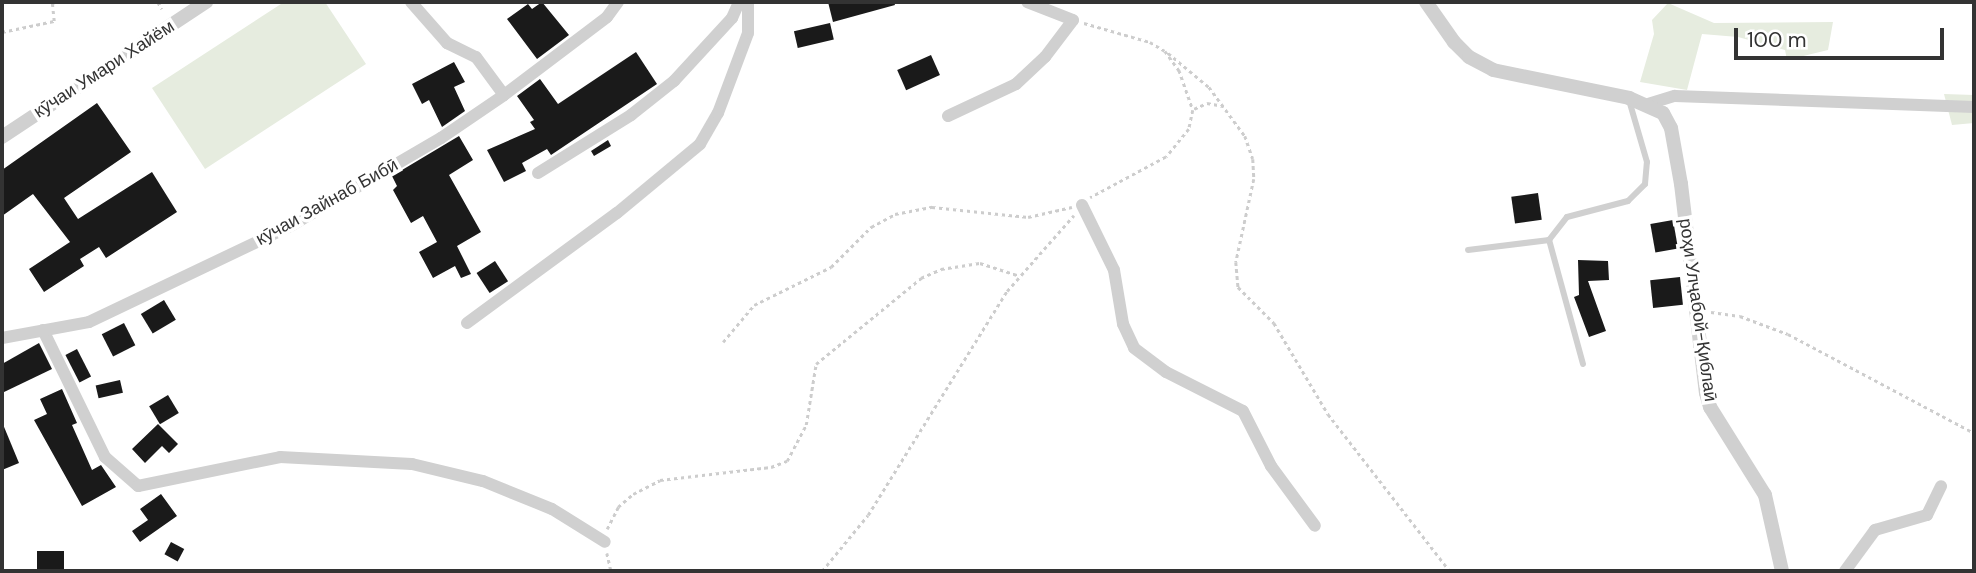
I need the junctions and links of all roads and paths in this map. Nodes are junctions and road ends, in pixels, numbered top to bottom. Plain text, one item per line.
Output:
1 (55, 2) edge
2 (158, 2) edge
3 (206, 2) edge
4 (411, 2) edge
5 (618, 2) edge
6 (739, 2) edge
7 (748, 2) edge
8 (1426, 2) edge
9 (1029, 3) edge
10 (162, 9) dead end
11 (1073, 20) junction
12 (2, 32) edge
13 (1165, 51) junction
14 (504, 95) junction
15 (1629, 98) junction
16 (1648, 104) junction
17 (1224, 106) junction
18 (1974, 107) edge
19 (1193, 110) junction
20 (948, 116) dead end
21 (2, 136) edge
22 (538, 173) dead end
23 (1082, 205) junction
24 (1549, 240) junction
25 (1468, 250) dead end
26 (1018, 275) junction
27 (1698, 311) junction
28 (467, 323) dead end
29 (43, 330) junction
30 (2, 337) edge
31 (723, 342) dead end
32 (1583, 364) dead end
33 (1974, 433) edge
34 (1941, 486) dead end
35 (1315, 526) dead end
36 (605, 542) junction
37 (611, 571) edge
38 (822, 571) edge
39 (1450, 571) edge
40 (1782, 571) edge
41 (1845, 571) edge

1 - 12 path
2 - 10 path
3 - 21 street, кӯчаи Умари Хайём
4 - 14 street
5 - 14 street, кӯчаи Зайнаб Бибӣ
6 - 22 street
7 - 28 street
8 - 15 street, роҳи Улҷабой-Қиблаӣ
9 - 11 street
11 - 13 path
11 - 20 street
13 - 17 path
13 - 19 path
14 - 29 street, кӯчаи Зайнаб Бибӣ
15 - 16 street, роҳи Улҷабой-Қиблаӣ
15 - 24 lane
16 - 18 street
16 - 27 street, роҳи Улҷабой-Қиблаӣ
17 - 19 path
17 - 39 path
19 - 23 path
23 - 26 path
23 - 31 path
23 - 35 street
24 - 25 lane
24 - 32 lane
26 - 36 path
26 - 38 path
27 - 33 path
27 - 40 street, роҳи Улҷабой-Қиблаӣ
29 - 30 street, кӯчаи Зайнаб Бибӣ
29 - 36 street
34 - 41 street
36 - 37 path

